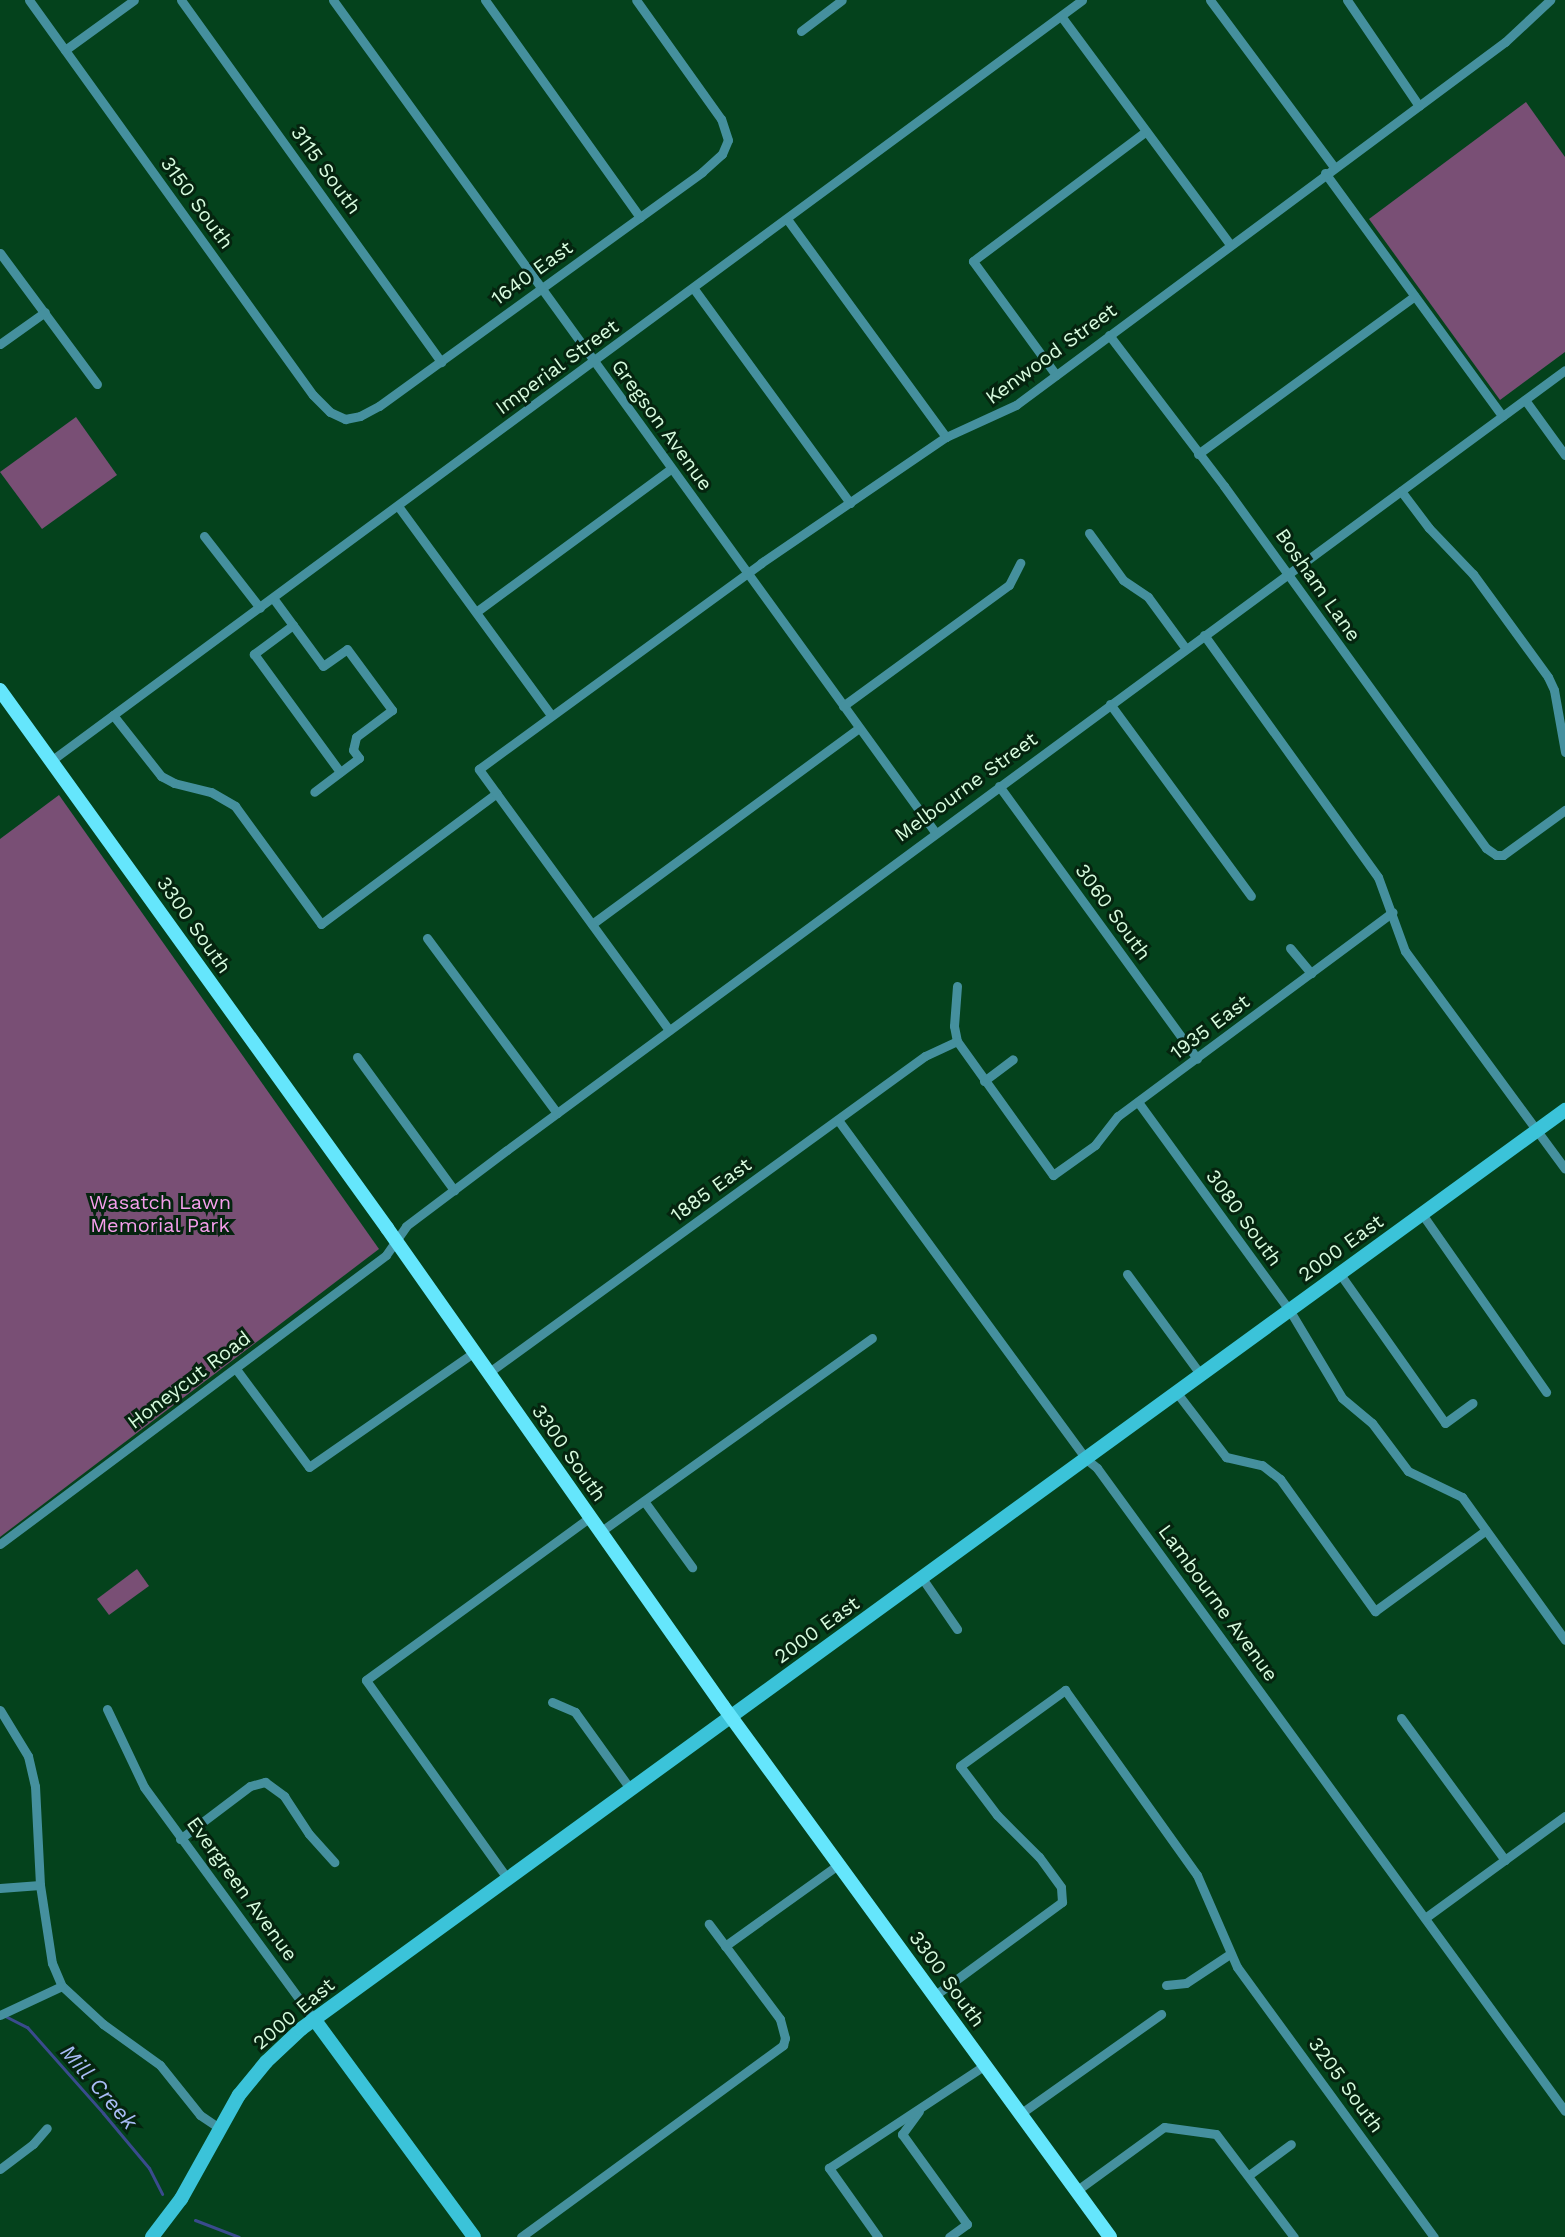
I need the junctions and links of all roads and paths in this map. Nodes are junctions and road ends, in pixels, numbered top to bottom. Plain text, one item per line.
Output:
1 (29, 0) edge
2 (134, 0) edge
3 (181, 0) edge
4 (333, 0) edge
5 (485, 0) edge
6 (636, 0) edge
7 (842, 0) edge
8 (1082, 0) edge
9 (1210, 0) edge
10 (1347, 0) edge
11 (1550, 0) edge
12 (1061, 16) junction
13 (801, 31) dead end
14 (65, 50) junction
15 (1419, 106) junction
16 (1146, 131) junction
17 (1330, 170) junction
18 (640, 217) junction
19 (787, 219) junction
20 (1230, 244) junction
21 (0, 253) edge
22 (541, 289) junction
23 (694, 289) junction
24 (1415, 296) junction
25 (45, 312) junction
26 (1109, 335) junction
27 (0, 344) edge
28 (441, 362) junction
29 (594, 363) junction
30 (1565, 370) edge
31 (1056, 375) junction
32 (97, 384) dead end
33 (1525, 400) junction
34 (1502, 416) junction
35 (345, 419) joint
36 (946, 437) junction
37 (1198, 454) junction
38 (1565, 455) edge
39 (671, 469) junction
40 (1401, 491) junction
41 (850, 503) junction
42 (398, 506) junction
43 (1089, 533) dead end
44 (204, 536) dead end
45 (1020, 563) dead end
46 (747, 574) junction
47 (1288, 574) junction
48 (273, 598) junction
49 (260, 608) junction
50 (476, 612) junction
51 (293, 625) junction
52 (1204, 635) junction
53 (1186, 649) junction
54 (0, 690) edge
55 (1110, 704) junction
56 (843, 706) junction
57 (113, 715) junction
58 (551, 715) junction
59 (859, 728) junction
60 (1565, 752) edge
61 (52, 760) junction
62 (340, 772) junction
63 (999, 786) junction
64 (314, 792) dead end
65 (497, 793) junction
66 (1565, 810) edge
67 (935, 832) junction
68 (1251, 896) dead end
69 (1393, 912) junction
70 (592, 924) junction
71 (427, 938) dead end
72 (1290, 948) dead end
73 (1311, 973) junction
74 (957, 986) dead end
75 (669, 1030) junction
76 (957, 1041) junction
77 (357, 1057) dead end
78 (1013, 1059) dead end
79 (1197, 1059) junction
80 (984, 1081) junction
81 (1138, 1102) junction
82 (1565, 1110) edge
83 (557, 1113) junction
84 (838, 1120) junction
85 (1536, 1132) junction
86 (1565, 1169) edge
87 (454, 1190) junction
88 (1422, 1214) junction
89 (396, 1241) junction
90 (1127, 1274) dead end
91 (1340, 1274) junction
92 (1290, 1311) junction
93 (872, 1338) dead end
94 (473, 1353) junction
95 (236, 1369) junction
96 (488, 1373) junction
97 (1201, 1375) junction
98 (1546, 1392) dead end
99 (1177, 1393) junction
100 (1473, 1403) dead end
101 (1086, 1459) junction
102 (644, 1501) junction
103 (590, 1517) junction
104 (1486, 1530) junction
105 (600, 1532) junction
106 (0, 1544) edge
107 (692, 1567) dead end
108 (922, 1578) junction
109 (957, 1629) dead end
110 (1565, 1640) edge
111 (552, 1702) dead end
112 (107, 1709) dead end
113 (0, 1710) edge
114 (731, 1717) junction
115 (1401, 1718) dead end
116 (631, 1790) junction
117 (1565, 1816) edge
118 (180, 1839) junction
119 (1505, 1860) junction
120 (334, 1862) dead end
121 (839, 1864) junction
122 (507, 1878) junction
123 (40, 1885) junction
124 (0, 1888) edge
125 (1425, 1918) junction
126 (709, 1924) dead end
127 (725, 1946) junction
128 (1230, 1954) junction
129 (1166, 1985) dead end
130 (62, 1986) junction
131 (934, 1996) junction
132 (1161, 2014) dead end
133 (0, 2015) edge
134 (314, 2019) junction
135 (985, 2065) junction
136 (919, 2111) junction
137 (1565, 2111) edge
138 (1020, 2114) junction
139 (47, 2128) dead end
140 (219, 2128) junction
141 (1291, 2144) dead end
142 (0, 2169) edge
143 (1249, 2175) junction
144 (1076, 2191) junction
145 (152, 2237) edge
146 (474, 2237) edge
147 (521, 2237) edge
148 (878, 2237) edge
149 (949, 2237) edge
150 (1110, 2237) edge
151 (1294, 2237) edge
152 (1434, 2237) edge

1 - 14 street, 3150 South
2 - 14 street
3 - 28 street, 3115 South
4 - 22 street, Gregson Avenue
5 - 18 street
6 - 18 street, 1640 East
7 - 13 street
8 - 12 street, Imperial Street
9 - 17 street
10 - 15 street
11 - 15 street, Kenwood Street
12 - 16 street
12 - 19 street, Imperial Street
14 - 35 street, 3150 South
15 - 17 street, Kenwood Street
16 - 20 street
16 - 31 street
17 - 20 street, Kenwood Street
17 - 24 street
18 - 22 street, 1640 East
19 - 23 street, Imperial Street
19 - 36 street
20 - 26 street, Kenwood Street
21 - 25 street
22 - 28 street, 1640 East
22 - 29 street, Gregson Avenue
23 - 29 street, Imperial Street
23 - 41 street
24 - 34 street
24 - 37 street
25 - 27 street
25 - 32 street
26 - 31 street, Kenwood Street
26 - 37 street, Bosham Lane
28 - 35 street, 1640 East
29 - 39 street, Gregson Avenue
29 - 42 street, Imperial Street
30 - 33 street, Melbourne Street
31 - 36 street, Kenwood Street
33 - 34 street, Melbourne Street
33 - 38 street
34 - 40 street, Melbourne Street
36 - 41 street, Kenwood Street
37 - 47 street, Bosham Lane
39 - 46 street, Gregson Avenue
39 - 50 street
40 - 47 street, Melbourne Street
40 - 60 street
41 - 46 street, Kenwood Street
42 - 48 street, Imperial Street
42 - 50 street
43 - 53 street
44 - 49 street
45 - 56 street
46 - 56 street, Gregson Avenue
46 - 58 street, Kenwood Street
47 - 52 street, Melbourne Street
47 - 66 street, Bosham Lane
48 - 49 street, Imperial Street
48 - 51 street
49 - 57 street, Imperial Street
50 - 58 street
51 - 62 street
51 - 62 street
52 - 53 street, Melbourne Street
52 - 69 street
53 - 55 street, Melbourne Street
54 - 61 main road, 3300 South
55 - 63 street, Melbourne Street
55 - 68 street
56 - 59 street, Gregson Avenue
57 - 61 street, Imperial Street
57 - 65 street
58 - 65 street, Kenwood Street
59 - 67 street, Gregson Avenue
59 - 70 street
61 - 89 main road, 3300 South
62 - 64 street
63 - 67 street, Melbourne Street
63 - 79 street, 3060 South
65 - 70 street
67 - 75 street, Melbourne Street
69 - 73 street, 1935 East
69 - 85 street
70 - 75 street
71 - 83 street
72 - 73 street
73 - 79 street, 1935 East
74 - 76 street
75 - 83 street, Melbourne Street
76 - 80 street
76 - 84 street, 1885 East
77 - 87 street
78 - 80 street
79 - 81 street, 1935 East
80 - 81 street, 1935 East
81 - 92 street, 3080 South
82 - 85 street, 2000 East
83 - 87 street, Melbourne Street
84 - 96 street, 1885 East
84 - 101 street, Lambourne Avenue
85 - 86 street
85 - 88 street, 2000 East
87 - 89 street, Melbourne Street
88 - 91 street, 2000 East
88 - 98 street
89 - 94 main road, 3300 South
89 - 95 street, Honeycut Road
90 - 97 street
91 - 92 street, 2000 East
91 - 100 street
92 - 97 street, 2000 East
92 - 104 street, 3080 South
93 - 102 street
94 - 95 street
94 - 96 main road, 3300 South
95 - 106 street, Honeycut Road
96 - 103 main road, 3300 South
97 - 99 street, 2000 East
99 - 101 street, 2000 East
99 - 104 street
101 - 108 street, 2000 East
101 - 125 street, Lambourne Avenue
102 - 105 street
102 - 107 street
103 - 105 main road, 3300 South
103 - 122 street
104 - 110 street
105 - 114 main road, 3300 South
108 - 109 street
108 - 114 street, 2000 East
111 - 116 street
112 - 118 street, Evergreen Avenue
113 - 123 street
114 - 116 street, 2000 East
114 - 121 main road, 3300 South
115 - 119 street
116 - 122 street, 2000 East
117 - 119 street
118 - 120 street
118 - 134 street, Evergreen Avenue
119 - 125 street
121 - 127 street
121 - 131 main road, 3300 South
122 - 134 street, 2000 East
123 - 124 street
123 - 130 street
125 - 137 street, Lambourne Avenue
126 - 127 street
127 - 147 street
128 - 129 street
128 - 131 street, 3205 South
128 - 152 street, 3205 South
130 - 133 street
130 - 140 street
131 - 135 main road, 3300 South
132 - 138 street
134 - 140 street, 2000 East
134 - 146 street, Evergreen Avenue
135 - 136 street
135 - 138 main road, 3300 South
136 - 148 street
136 - 149 street
138 - 144 main road, 3300 South
139 - 142 street
140 - 145 street, 2000 East
141 - 143 street
143 - 144 street
143 - 151 street
144 - 150 main road, 3300 South

